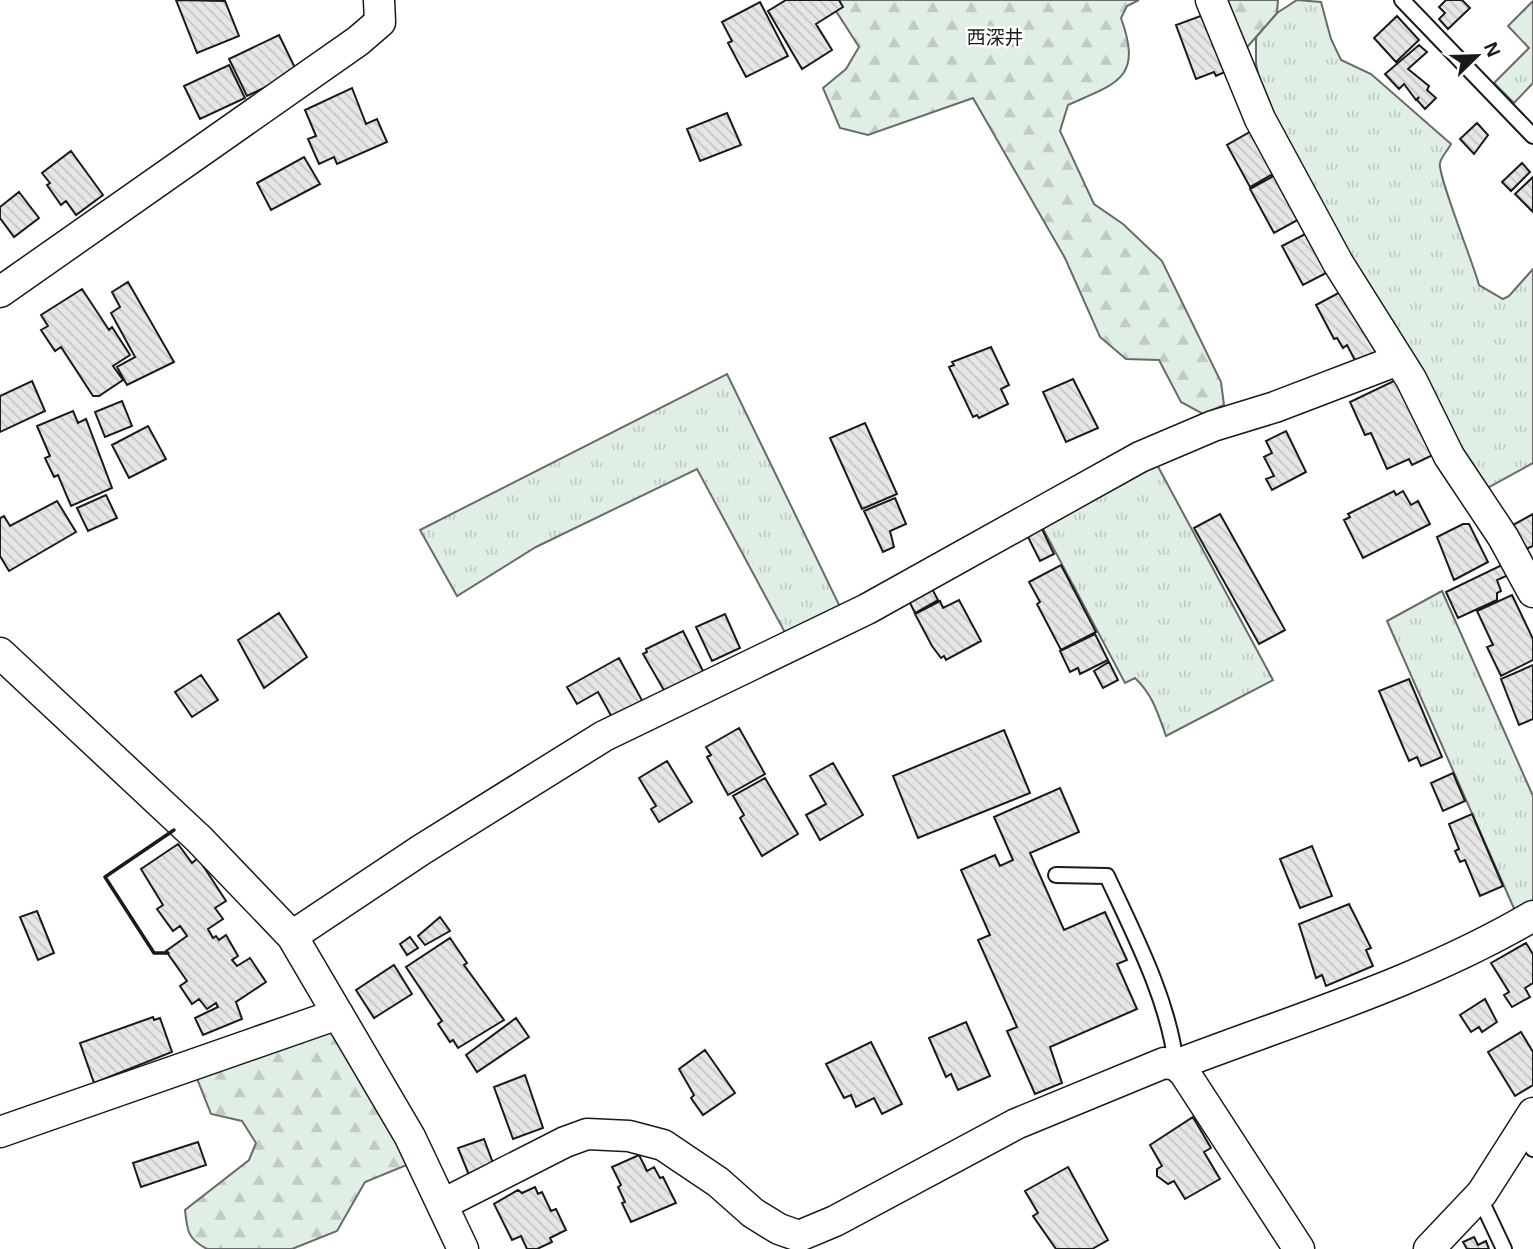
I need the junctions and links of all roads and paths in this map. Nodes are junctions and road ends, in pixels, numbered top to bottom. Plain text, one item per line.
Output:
1 (379, 0) edge
2 (1210, 0) edge
3 (1402, 0) edge
4 (1533, 136) edge
5 (0, 292) edge
6 (1398, 360) junction
7 (1533, 592) edge
8 (0, 653) edge
9 (1056, 876) dead end
10 (1533, 916) edge
11 (292, 936) junction
12 (338, 1014) junction
13 (1176, 1065) junction
14 (1530, 1130) edge
15 (0, 1132) edge
16 (1479, 1196) junction
17 (443, 1204) junction
18 (463, 1249) edge
19 (1299, 1249) edge
20 (1429, 1249) edge
21 (1504, 1249) edge

1 - 5 street
2 - 6 street
3 - 4 lane
6 - 7 street
6 - 11 street
8 - 11 street
9 - 13 lane
10 - 13 street
11 - 12 street
12 - 15 street
12 - 17 street
13 - 17 street
13 - 19 street
14 - 16 street
16 - 20 street
16 - 21 lane
17 - 18 street

